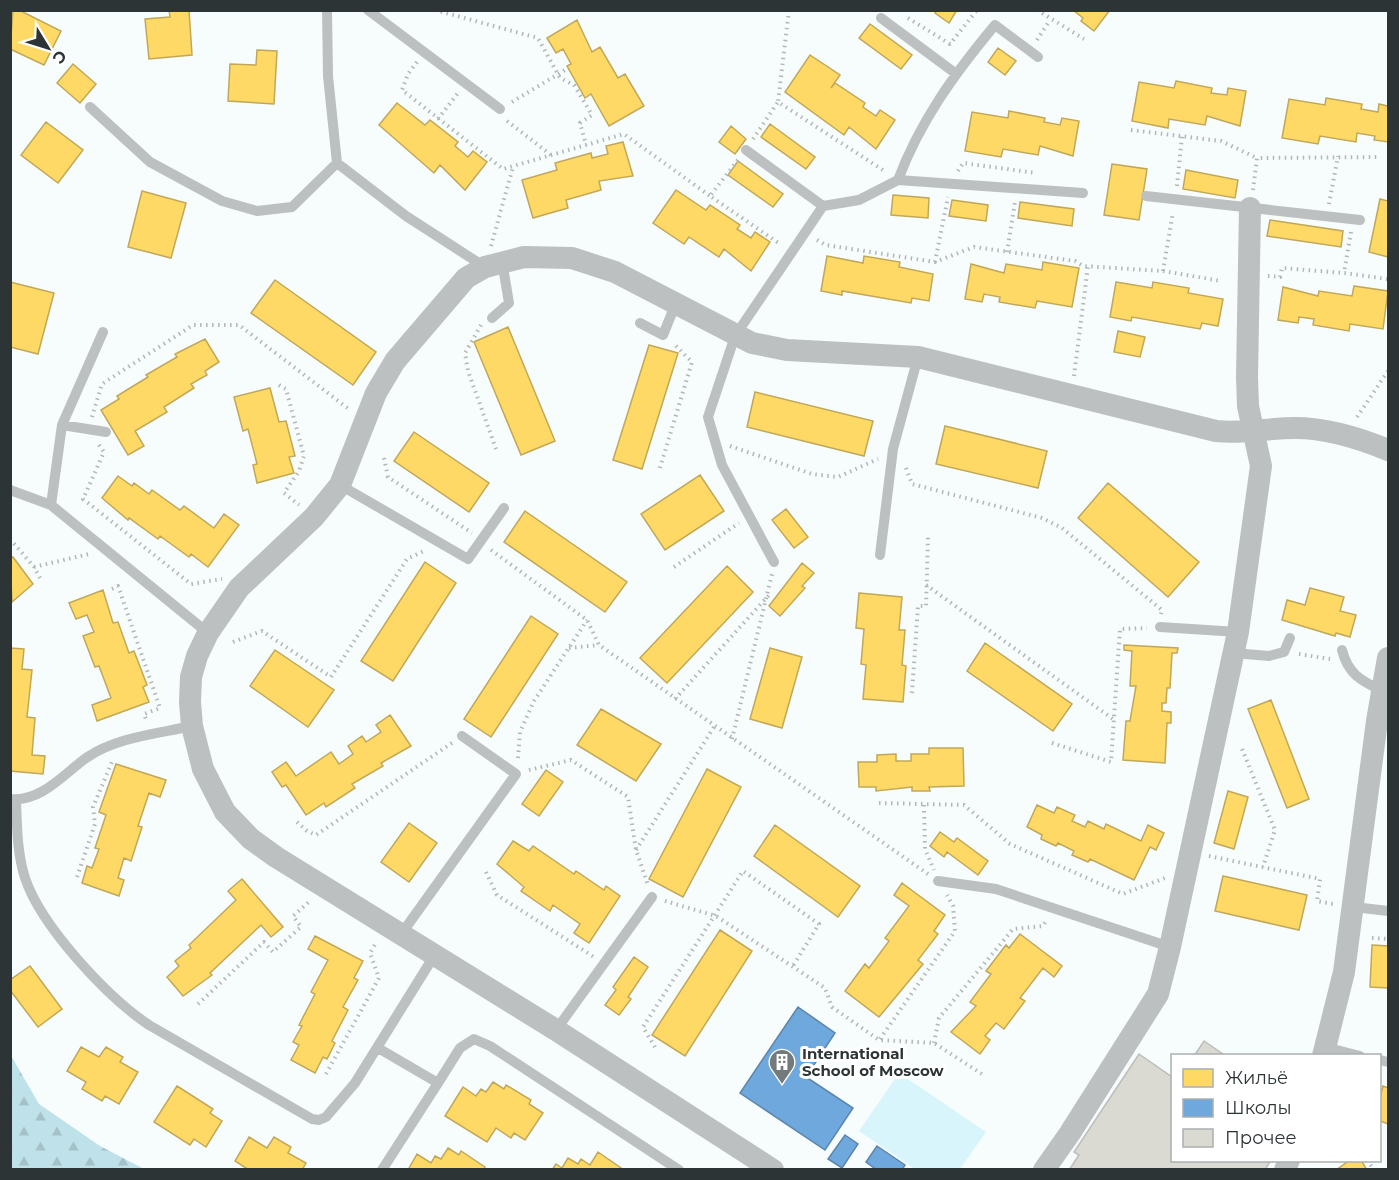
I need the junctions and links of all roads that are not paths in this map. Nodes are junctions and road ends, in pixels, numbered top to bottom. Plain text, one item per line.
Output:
1 (327, 10) edge
2 (368, 10) edge
3 (881, 18) dead end
4 (1034, 54) road end
5 (955, 73) junction
6 (90, 107) dead end
7 (500, 109) road end
8 (746, 150) road end
9 (337, 162) junction
10 (898, 180) junction
11 (1083, 193) dead end
12 (1146, 196) dead end
13 (822, 206) junction
14 (1250, 208) junction
15 (1356, 220) road end
16 (494, 264) junction
17 (676, 303) junction
18 (492, 318) road end
19 (640, 323) dead end
20 (103, 332) dead end
21 (735, 336) junction
22 (918, 357) junction
23 (62, 425) junction
24 (1253, 431) junction
25 (106, 432) dead end
26 (1389, 450) edge
27 (340, 484) junction
28 (10, 490) edge
29 (51, 505) junction
30 (504, 508) dead end
31 (880, 555) dead end
32 (774, 561) road end
33 (1160, 627) road end
34 (208, 633) junction
35 (1290, 638) dead end
36 (1235, 642) junction
37 (1342, 650) dead end
38 (1389, 658) edge
39 (1383, 691) junction
40 (1383, 722) edge
41 (192, 726) junction
42 (462, 736) road end
43 (13, 800) edge
44 (938, 881) road end
45 (652, 897) road end
46 (1354, 907) junction
47 (1389, 911) edge
48 (394, 929) junction
49 (1170, 947) junction
50 (434, 956) junction
51 (556, 1030) junction
52 (378, 1048) junction
53 (1324, 1051) edge
54 (1346, 1054) edge
55 (438, 1083) junction
56 (382, 1170) edge
57 (679, 1170) edge
58 (773, 1170) edge
59 (1044, 1170) edge

1 - 9 lane
2 - 7 lane
3 - 5 lane
4 - 5 lane
5 - 10 lane
6 - 9 lane
8 - 13 lane
9 - 16 lane
10 - 11 lane
10 - 13 lane
12 - 14 lane
13 - 21 lane
14 - 15 lane
14 - 24 street
16 - 17 street
16 - 18 lane
16 - 27 street
17 - 19 lane
17 - 21 street
20 - 23 lane
21 - 22 street
21 - 32 lane
22 - 24 street
22 - 31 lane
23 - 25 lane
23 - 29 lane
24 - 26 street
24 - 36 street
27 - 30 lane
27 - 34 street
28 - 29 lane
29 - 34 lane
33 - 36 lane
34 - 41 street
35 - 36 lane
36 - 49 street
37 - 39 lane
38 - 39 street
39 - 40 street
40 - 46 street
41 - 43 lane
41 - 48 street
42 - 48 lane
43 - 52 lane
44 - 49 lane
45 - 51 lane
46 - 47 lane
46 - 53 street
48 - 50 street
49 - 59 street
50 - 51 street
50 - 52 lane
51 - 58 street
52 - 55 lane
53 - 54 lane
55 - 56 lane
55 - 57 lane

